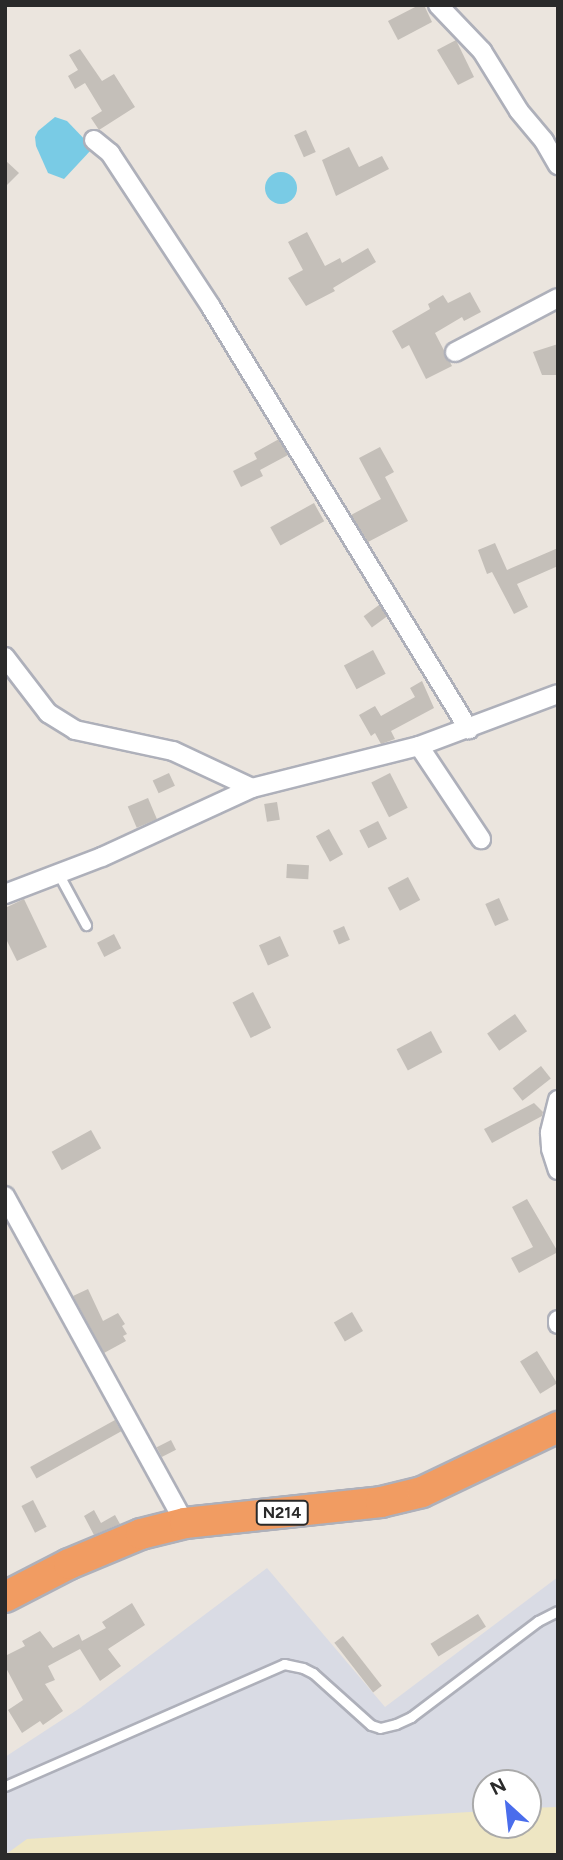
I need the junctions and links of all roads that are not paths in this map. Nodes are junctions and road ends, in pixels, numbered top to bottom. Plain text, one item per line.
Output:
1 (438, 5) edge
2 (94, 139) dead end
3 (558, 165) edge
4 (558, 298) edge
5 (455, 352) dead end
6 (5, 657) edge
7 (558, 694) edge
8 (469, 729) junction
9 (419, 746) junction
10 (252, 788) junction
11 (481, 839) dead end
12 (59, 875) junction
13 (5, 894) edge
14 (86, 925) dead end
15 (558, 1100) edge
16 (558, 1170) edge
17 (5, 1196) edge
18 (558, 1427) edge
19 (186, 1523) junction
20 (5, 1597) edge
21 (558, 1611) edge
22 (5, 1786) edge

1 - 3 street
2 - 8 street
4 - 5 street
6 - 10 street
7 - 8 street
8 - 9 street
9 - 10 street
9 - 11 street
10 - 12 street
12 - 13 street
12 - 14 lane
15 - 16 street
17 - 19 street
18 - 19 highway, N214
19 - 20 highway, N214
21 - 22 lane

